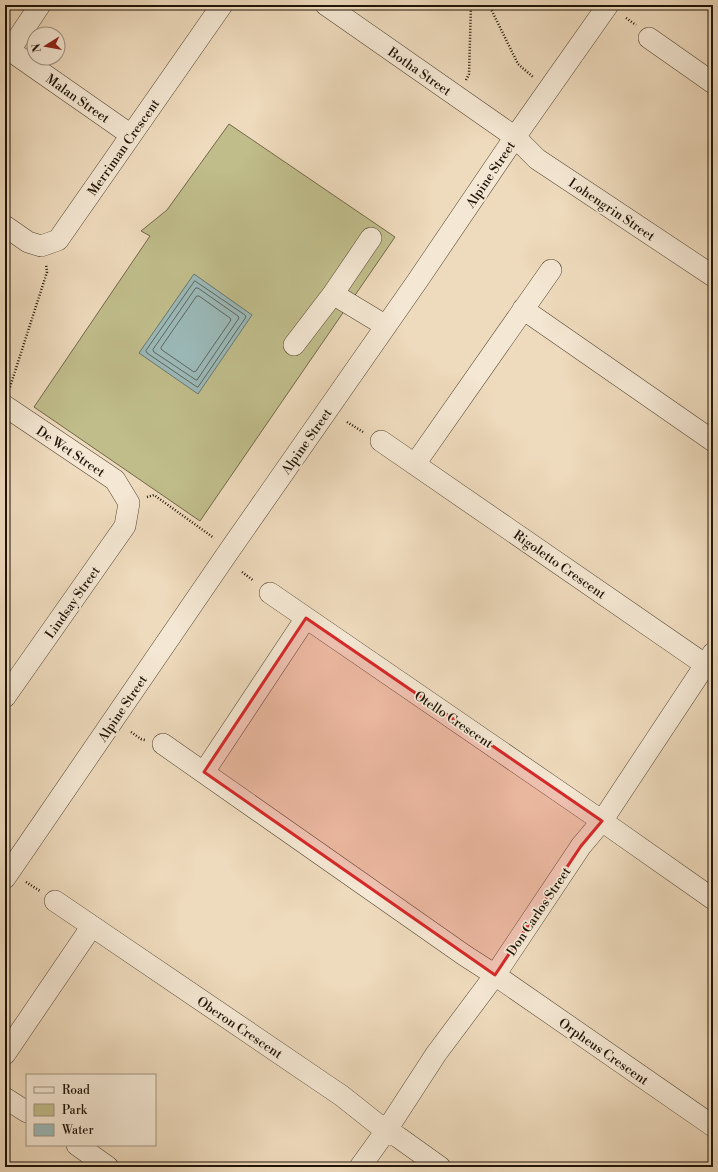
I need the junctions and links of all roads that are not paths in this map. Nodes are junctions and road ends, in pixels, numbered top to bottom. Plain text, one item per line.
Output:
1 (40, 5) edge
2 (222, 5) edge
3 (326, 5) edge
4 (608, 5) edge
5 (649, 38) dead end
6 (7, 49) edge
7 (713, 82) edge
8 (131, 135) junction
9 (515, 138) junction
10 (5, 226) edge
11 (371, 238) dead end
12 (710, 267) edge
13 (551, 270) dead end
14 (333, 294) junction
15 (524, 309) junction
16 (386, 326) junction
17 (294, 345) dead end
18 (7, 398) edge
19 (374, 438) road end
20 (713, 441) edge
21 (415, 464) junction
22 (130, 503) joint
23 (270, 593) dead end
24 (306, 618) junction
25 (710, 662) edge
26 (5, 697) edge
27 (163, 744) dead end
28 (204, 772) junction
29 (602, 821) junction
30 (5, 878) edge
31 (713, 899) edge
32 (56, 901) dead end
33 (92, 926) junction
34 (494, 975) junction
35 (5, 1054) edge
36 (5, 1098) edge
37 (26, 1111) edge
38 (713, 1126) edge
39 (386, 1131) junction
40 (78, 1146) edge
41 (108, 1167) edge
42 (360, 1167) edge
43 (440, 1167) edge

1 - 6 street
2 - 8 street, Merriman Crescent
3 - 9 street, Botha Street
4 - 9 street, Alpine Street
5 - 7 street
6 - 8 street, Malan Street
8 - 10 street, Merriman Crescent
9 - 12 street, Lohengrin Street
9 - 16 street, Alpine Street
11 - 14 street
13 - 15 street
14 - 16 street
14 - 17 street
15 - 20 street
15 - 21 street
16 - 30 street, Alpine Street
18 - 22 street, De Wet Street
19 - 21 street, Rigoletto Crescent
21 - 25 street, Rigoletto Crescent
22 - 26 street, Lindsay Street
23 - 24 street, Otello Crescent
24 - 28 street
24 - 29 street, Otello Crescent
25 - 29 street, Don Carlos Street
27 - 28 street
28 - 34 street
29 - 31 street, Otello Crescent
29 - 34 street, Don Carlos Street
32 - 33 street, Oberon Crescent
33 - 35 street
33 - 39 street, Oberon Crescent
34 - 38 street, Orpheus Crescent
34 - 39 street, Don Carlos Street
36 - 37 street
39 - 42 street, Don Carlos Street
39 - 43 street
40 - 41 street

